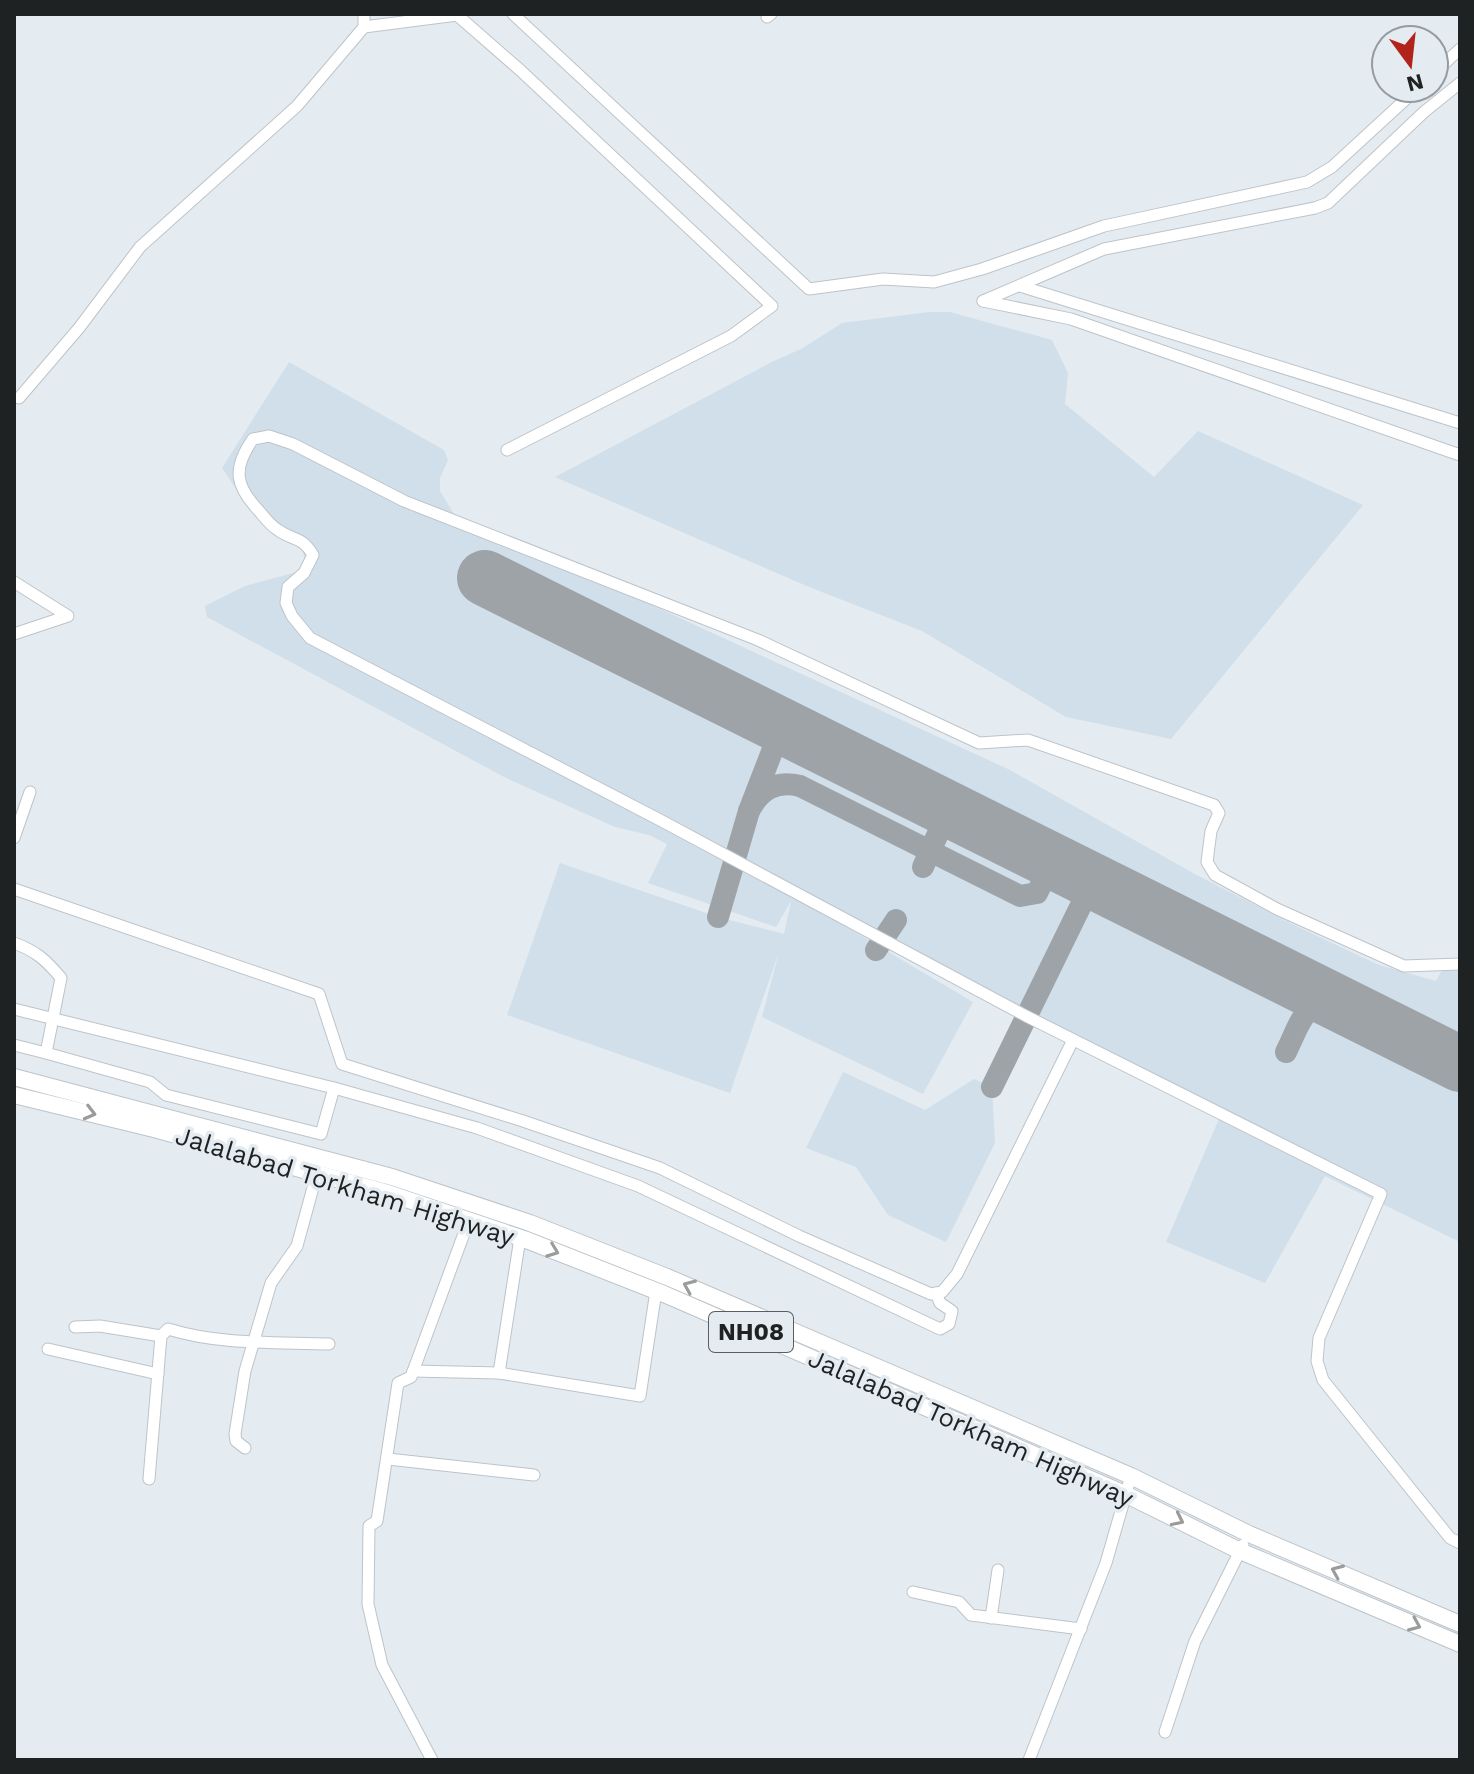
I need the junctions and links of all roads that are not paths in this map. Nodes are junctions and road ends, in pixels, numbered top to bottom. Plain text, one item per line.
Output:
1 (364, 14) edge
2 (513, 14) edge
3 (364, 27) junction
4 (1460, 83) edge
5 (1401, 104) edge
6 (1020, 286) junction
7 (19, 398) dead end
8 (1460, 423) edge
9 (507, 450) dead end
10 (1460, 455) edge
11 (14, 582) edge
12 (14, 634) edge
13 (30, 792) dead end
14 (14, 838) edge
15 (14, 889) edge
16 (14, 943) edge
17 (1460, 964) edge
18 (14, 1009) edge
19 (54, 1019) junction
20 (1073, 1040) junction
21 (14, 1045) edge
22 (46, 1053) junction
23 (14, 1077) edge
24 (334, 1088) junction
25 (14, 1095) edge
26 (317, 1173) junction
27 (469, 1220) junction
28 (520, 1238) junction
29 (656, 1291) junction
30 (936, 1293) junction
31 (75, 1327) dead end
32 (161, 1336) junction
33 (254, 1341) junction
34 (329, 1344) dead end
35 (48, 1349) dead end
36 (413, 1371) junction
37 (499, 1373) junction
38 (158, 1374) junction
39 (245, 1448) dead end
40 (388, 1459) junction
41 (534, 1475) dead end
42 (1131, 1476) junction
43 (149, 1479) dead end
44 (1125, 1494) junction
45 (1249, 1534) junction
46 (1460, 1543) edge
47 (1240, 1551) junction
48 (998, 1570) dead end
49 (913, 1592) dead end
50 (991, 1618) junction
51 (1460, 1624) edge
52 (1081, 1629) junction
53 (1460, 1644) edge
54 (1165, 1732) dead end
55 (432, 1760) edge
56 (1029, 1760) edge

1 - 3 street
2 - 5 street
3 - 7 street
3 - 9 street
4 - 6 street
6 - 8 street
6 - 10 street
11 - 12 street
13 - 14 street
15 - 30 street
16 - 19 street
17 - 20 street
18 - 19 street
19 - 22 street
19 - 24 street
20 - 30 street
20 - 46 street
21 - 22 street
22 - 24 street
42 -> 23 highway, NH08
24 - 30 street
25 -> 26 highway, Jalalabad Torkham Highway / NH08
26 - 27 highway, Jalalabad Torkham Highway / NH08
26 - 33 street
27 - 28 highway, Jalalabad Torkham Highway / NH08
27 - 36 street
28 -> 29 highway, Jalalabad Torkham Highway / NH08
28 - 37 street
29 - 37 street
29 - 44 highway, Jalalabad Torkham Highway / NH08
31 - 32 street
32 - 33 street
32 - 38 street
33 - 34 street
33 - 39 street
35 - 38 street
36 - 37 street
36 - 40 street
38 - 43 street
40 - 41 street
40 - 55 street
42 - 44 street
42 - 45 highway, NH08
44 -> 47 highway, Jalalabad Torkham Highway / NH08
44 - 52 street
45 - 47 street
51 -> 45 highway, NH08
47 -> 53 highway, Jalalabad Torkham Highway / NH08
47 - 54 street
48 - 50 street
49 - 50 street
50 - 52 street
52 - 56 street

